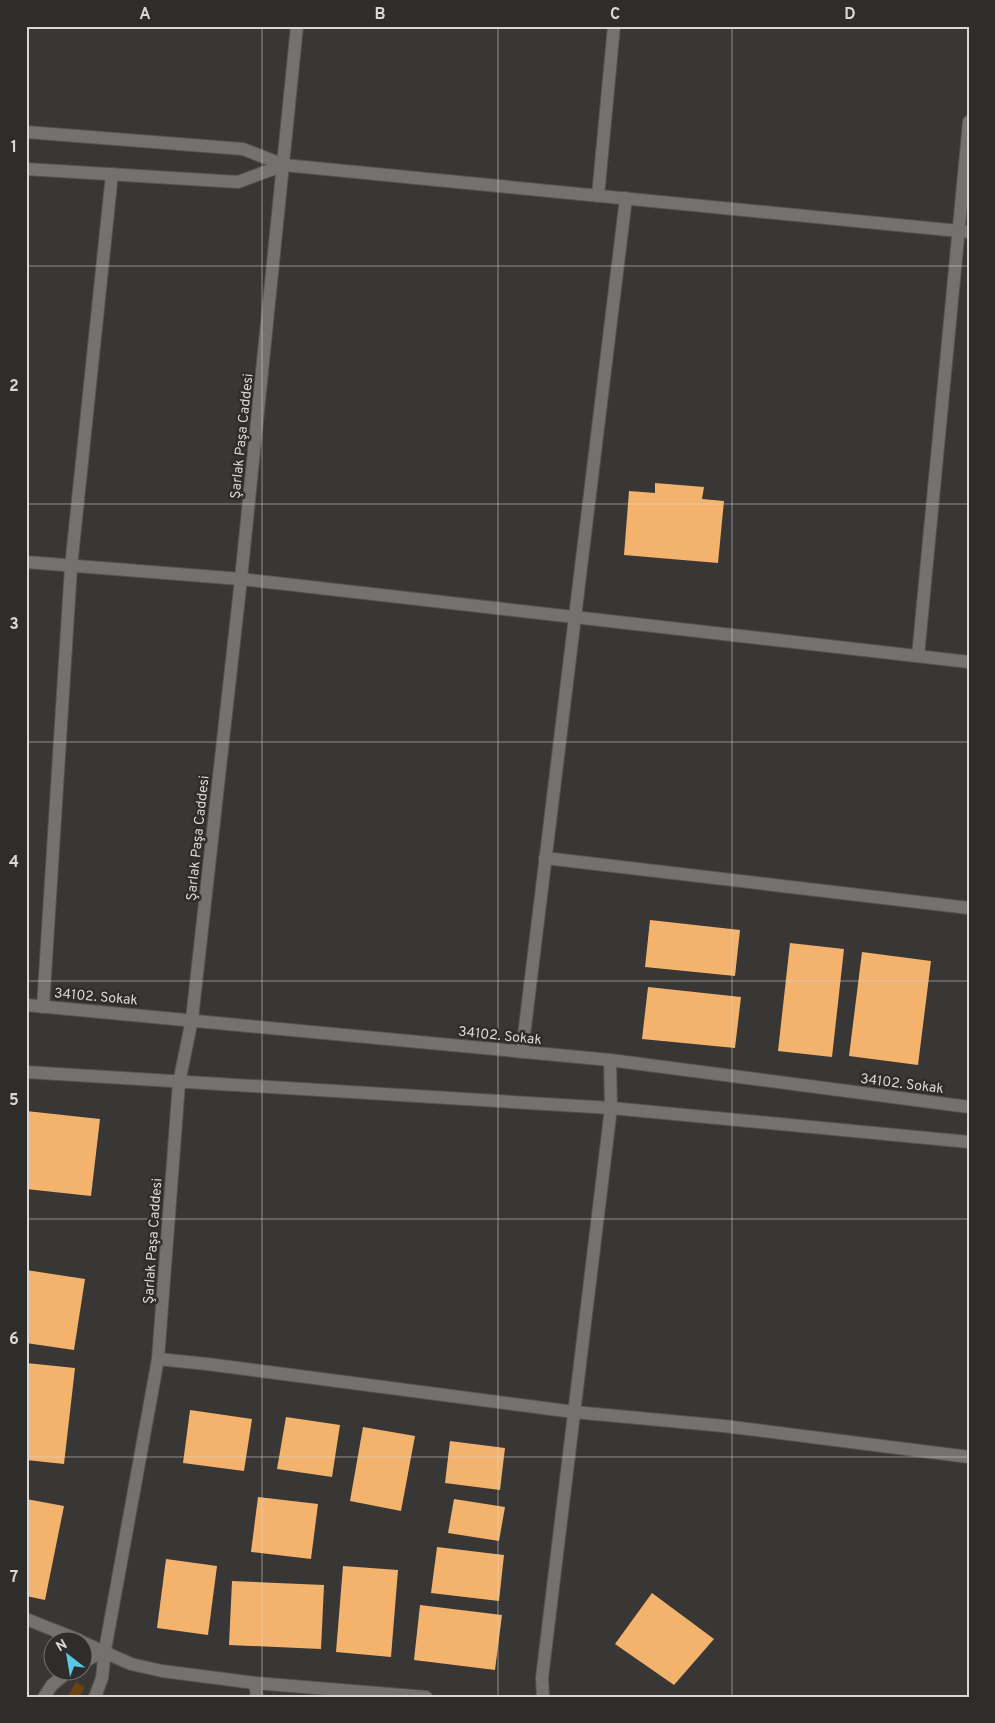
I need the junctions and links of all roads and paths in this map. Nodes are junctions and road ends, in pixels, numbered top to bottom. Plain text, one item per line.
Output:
1 (297, 26) edge
2 (614, 26) edge
3 (969, 122) edge
4 (26, 132) edge
5 (284, 165) junction
6 (26, 169) edge
7 (112, 174) junction
8 (598, 196) junction
9 (626, 198) junction
10 (964, 232) edge
11 (26, 562) edge
12 (71, 567) junction
13 (242, 579) junction
14 (574, 617) junction
15 (918, 656) junction
16 (969, 662) edge
17 (545, 858) junction
18 (969, 908) edge
19 (26, 1006) edge
20 (43, 1007) junction
21 (192, 1019) junction
22 (522, 1052) junction
23 (610, 1060) junction
24 (26, 1072) edge
25 (179, 1082) junction
26 (969, 1107) edge
27 (611, 1108) junction
28 (969, 1142) edge
29 (158, 1359) junction
30 (574, 1412) junction
31 (969, 1457) edge
32 (26, 1619) edge
33 (54, 1630) edge
34 (92, 1645) edge
35 (105, 1650) junction
36 (92, 1657) edge
37 (58, 1680) edge
38 (255, 1683) junction
39 (44, 1697) edge
40 (95, 1697) edge
41 (257, 1697) edge
42 (426, 1697) edge
43 (543, 1697) edge

1 - 5 street, Şarlak Paşa Caddesi
2 - 8 street
3 - 10 street
4 - 5 street
5 - 7 street
5 - 8 street
5 - 13 street, Şarlak Paşa Caddesi
6 - 7 street
7 - 12 street
8 - 9 street
9 - 10 street
9 - 14 street
10 - 15 street
11 - 12 street
12 - 13 street
12 - 20 street
13 - 14 street
13 - 21 street, Şarlak Paşa Caddesi
14 - 15 street
14 - 17 street
15 - 16 street
17 - 18 street
17 - 22 street
19 - 20 street, 34102. Sokak
20 - 21 street, 34102. Sokak
21 - 22 street, 34102. Sokak
21 - 25 street, Şarlak Paşa Caddesi
22 - 23 street, 34102. Sokak
23 - 26 street, 34102. Sokak
23 - 27 street
24 - 25 street
25 - 27 street
25 - 29 street, Şarlak Paşa Caddesi
27 - 28 street
27 - 30 street
29 - 30 street
29 - 35 street, Şarlak Paşa Caddesi
30 - 31 street
30 - 43 street
32 - 33 street
34 - 35 street
35 - 36 street
35 - 38 street
35 - 40 street, Şarlak Paşa Caddesi
37 - 39 street
38 - 41 street
38 - 42 street

